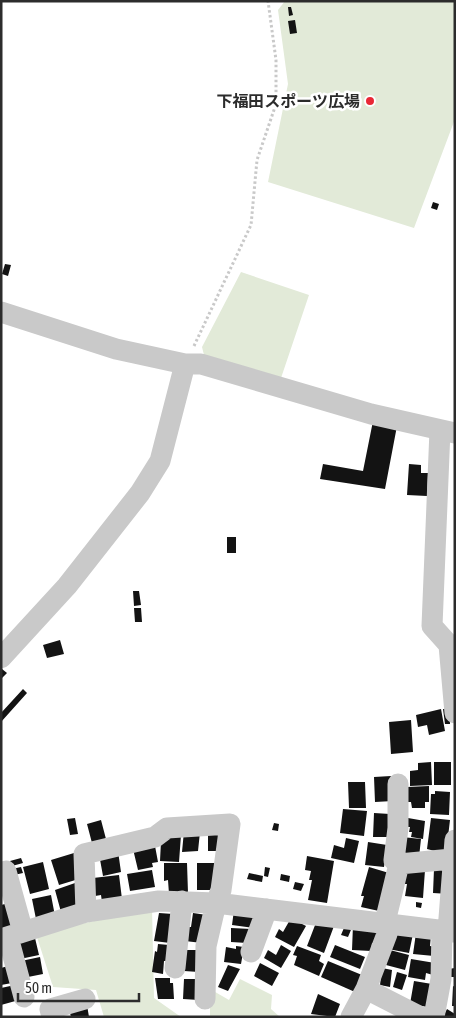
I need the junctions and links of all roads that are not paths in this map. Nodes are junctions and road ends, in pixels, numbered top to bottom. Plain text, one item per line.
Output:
1 (1, 312) edge
2 (185, 364) junction
3 (447, 431) edge
4 (452, 645) edge
5 (1, 658) edge
6 (455, 713) edge
7 (398, 784) dead end
8 (453, 850) edge
9 (399, 864) junction
10 (6, 871) dead end
11 (182, 901) junction
12 (216, 903) junction
13 (267, 909) junction
14 (86, 912) junction
15 (385, 922) junction
16 (448, 931) edge
17 (11, 936) edge
18 (250, 952) dead end
19 (175, 968) dead end
20 (366, 989) junction
21 (24, 997) dead end
22 (85, 999) dead end
23 (205, 999) dead end
24 (52, 1017) edge
25 (351, 1017) edge
26 (421, 1017) edge
27 (434, 1017) edge

1 - 2 street
2 - 3 street
2 - 5 street
3 - 4 street
4 - 6 street
7 - 9 street
8 - 9 street
8 - 16 street
9 - 15 street
10 - 17 street
11 - 12 street
11 - 14 street
11 - 19 street
12 - 13 street
12 - 14 street
12 - 23 street
13 - 15 street
13 - 18 street
14 - 17 street
15 - 16 street
15 - 20 street
16 - 27 street
17 - 21 street
20 - 25 street
20 - 26 street
22 - 24 street

